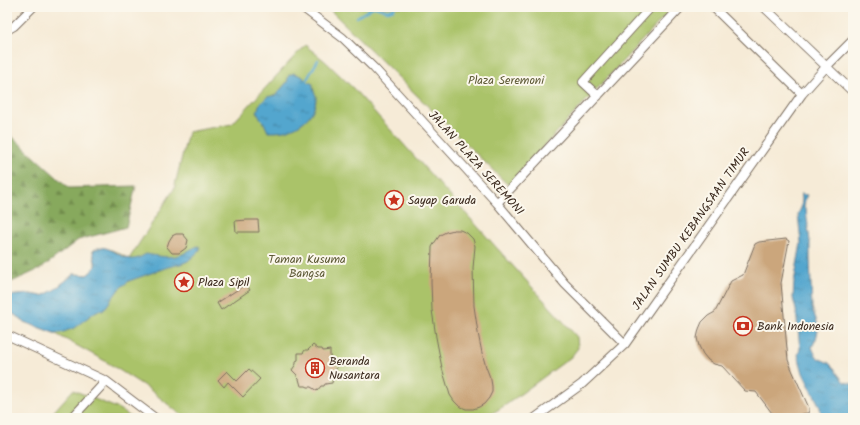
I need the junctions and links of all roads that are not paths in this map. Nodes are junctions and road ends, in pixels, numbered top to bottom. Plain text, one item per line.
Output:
1 (33, 7) edge
2 (302, 7) edge
3 (651, 7) edge
4 (681, 7) edge
5 (713, 7) edge
6 (764, 7) edge
7 (7, 30) edge
8 (853, 40) edge
9 (826, 67) junction
10 (853, 92) edge
11 (802, 94) junction
12 (598, 96) junction
13 (497, 204) junction
14 (7, 335) edge
15 (625, 344) junction
16 (106, 381) junction
17 (72, 418) edge
18 (155, 418) edge
19 (535, 418) edge

1 - 7 street
2 - 13 street, JALAN PLAZA SEREMONI
3 - 12 street
4 - 12 street
5 - 11 street
6 - 9 street
8 - 9 street, JALAN SUMBU KEBANGSAAN TIMUR
9 - 10 street
9 - 11 street, JALAN SUMBU KEBANGSAAN TIMUR
11 - 15 street, JALAN SUMBU KEBANGSAAN TIMUR
12 - 13 street
13 - 15 street, JALAN PLAZA SEREMONI
14 - 16 street
15 - 19 street, JALAN SUMBU KEBANGSAAN TIMUR
16 - 17 street
16 - 18 street

